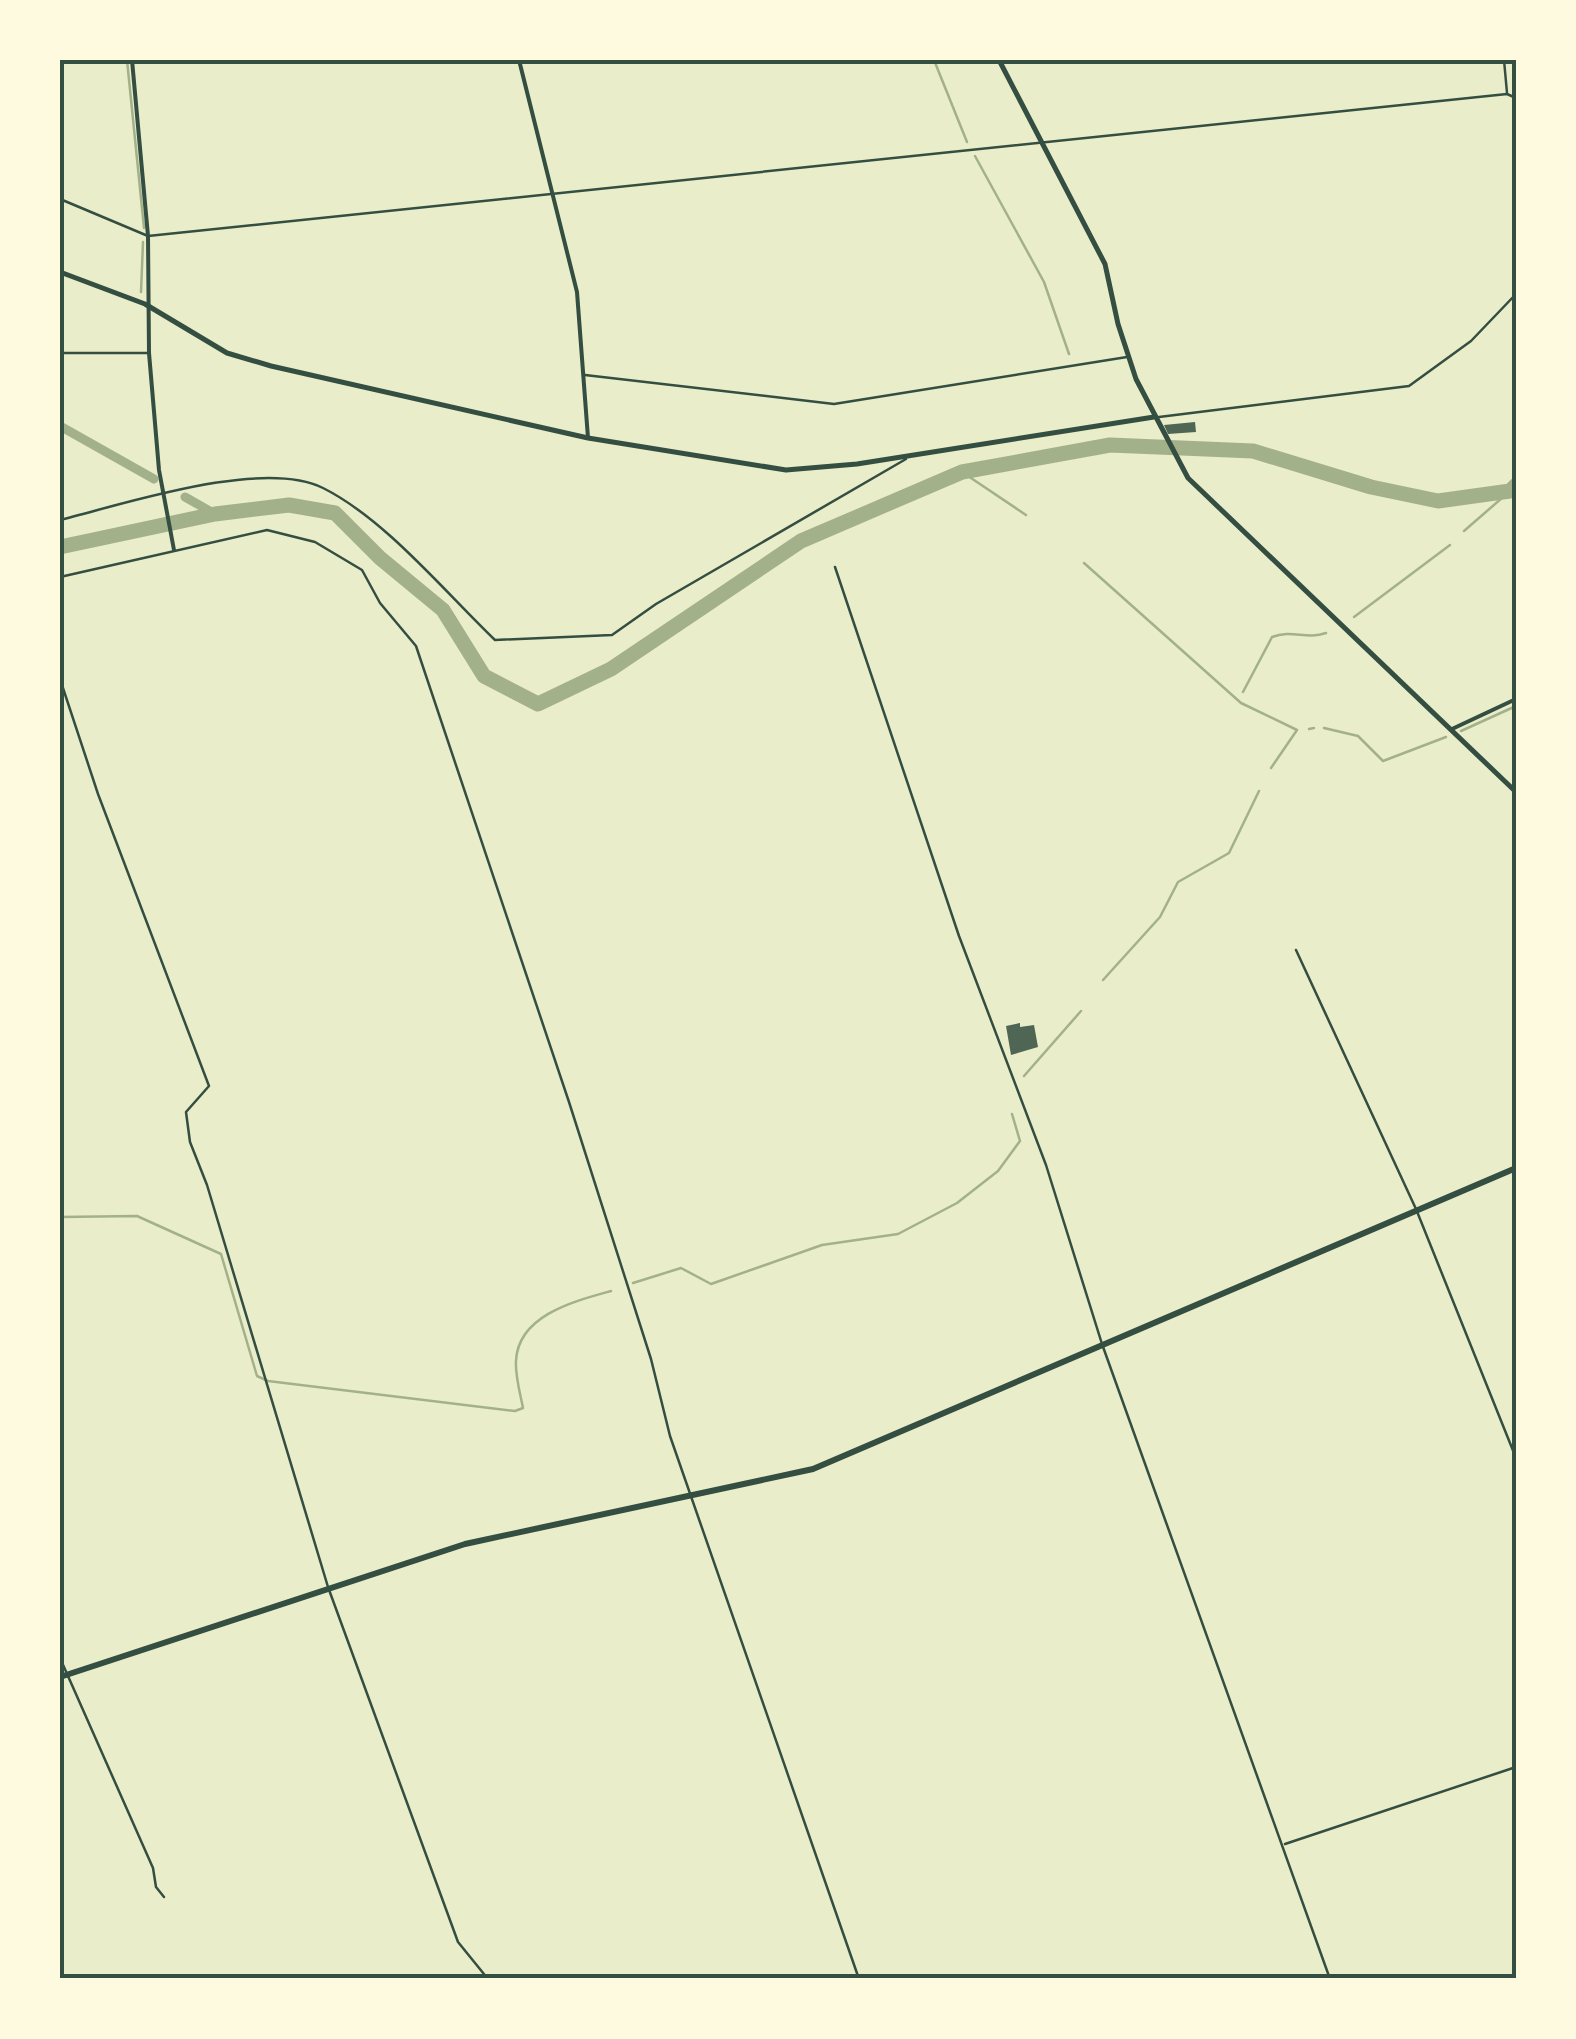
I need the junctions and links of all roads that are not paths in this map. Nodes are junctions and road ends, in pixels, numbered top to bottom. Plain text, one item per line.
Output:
1 (132, 60) edge
2 (519, 60) edge
3 (999, 60) edge
4 (1504, 60) edge
5 (1507, 94) junction
6 (1516, 98) edge
7 (1042, 142) junction
8 (554, 192) junction
9 (60, 199) edge
10 (148, 236) junction
11 (60, 272) edge
12 (1516, 294) edge
13 (145, 304) junction
14 (60, 353) edge
15 (149, 353) junction
16 (1128, 356) junction
17 (581, 374) junction
18 (1154, 417) junction
19 (588, 438) junction
20 (912, 456) junction
21 (164, 495) junction
22 (60, 520) edge
23 (174, 548) junction
24 (835, 567) dead end
25 (60, 577) edge
26 (60, 679) edge
27 (1516, 700) edge
28 (1450, 730) junction
29 (1516, 792) edge
30 (1296, 950) dead end
31 (1516, 1168) edge
32 (1416, 1209) junction
33 (1102, 1344) junction
34 (1516, 1458) edge
35 (692, 1498) junction
36 (328, 1587) junction
37 (60, 1658) edge
38 (63, 1676) edge
39 (1516, 1767) edge
40 (1282, 1845) junction
41 (164, 1897) dead end
42 (488, 1979) edge
43 (858, 1979) edge
44 (1330, 1979) edge

1 - 10 street
2 - 8 street
3 - 7 street
4 - 5 lane
5 - 6 lane
5 - 7 lane
7 - 8 lane
7 - 16 street
8 - 10 lane
8 - 17 street
9 - 10 lane
10 - 13 street
11 - 13 street
12 - 18 lane
13 - 15 street
13 - 19 street
14 - 15 lane
15 - 21 street
16 - 17 lane
16 - 18 street
17 - 19 street
18 - 20 street
18 - 28 street
19 - 20 street
20 - 21 lane
21 - 22 lane
21 - 23 street
23 - 25 lane
23 - 35 lane
24 - 33 lane
26 - 36 lane
27 - 28 street
28 - 29 street
30 - 32 lane
31 - 32 main road
32 - 33 main road
32 - 34 lane
33 - 35 main road
33 - 40 lane
35 - 36 main road
35 - 43 lane
36 - 38 main road
36 - 42 lane
37 - 38 lane
38 - 41 lane
39 - 40 lane
40 - 44 lane

